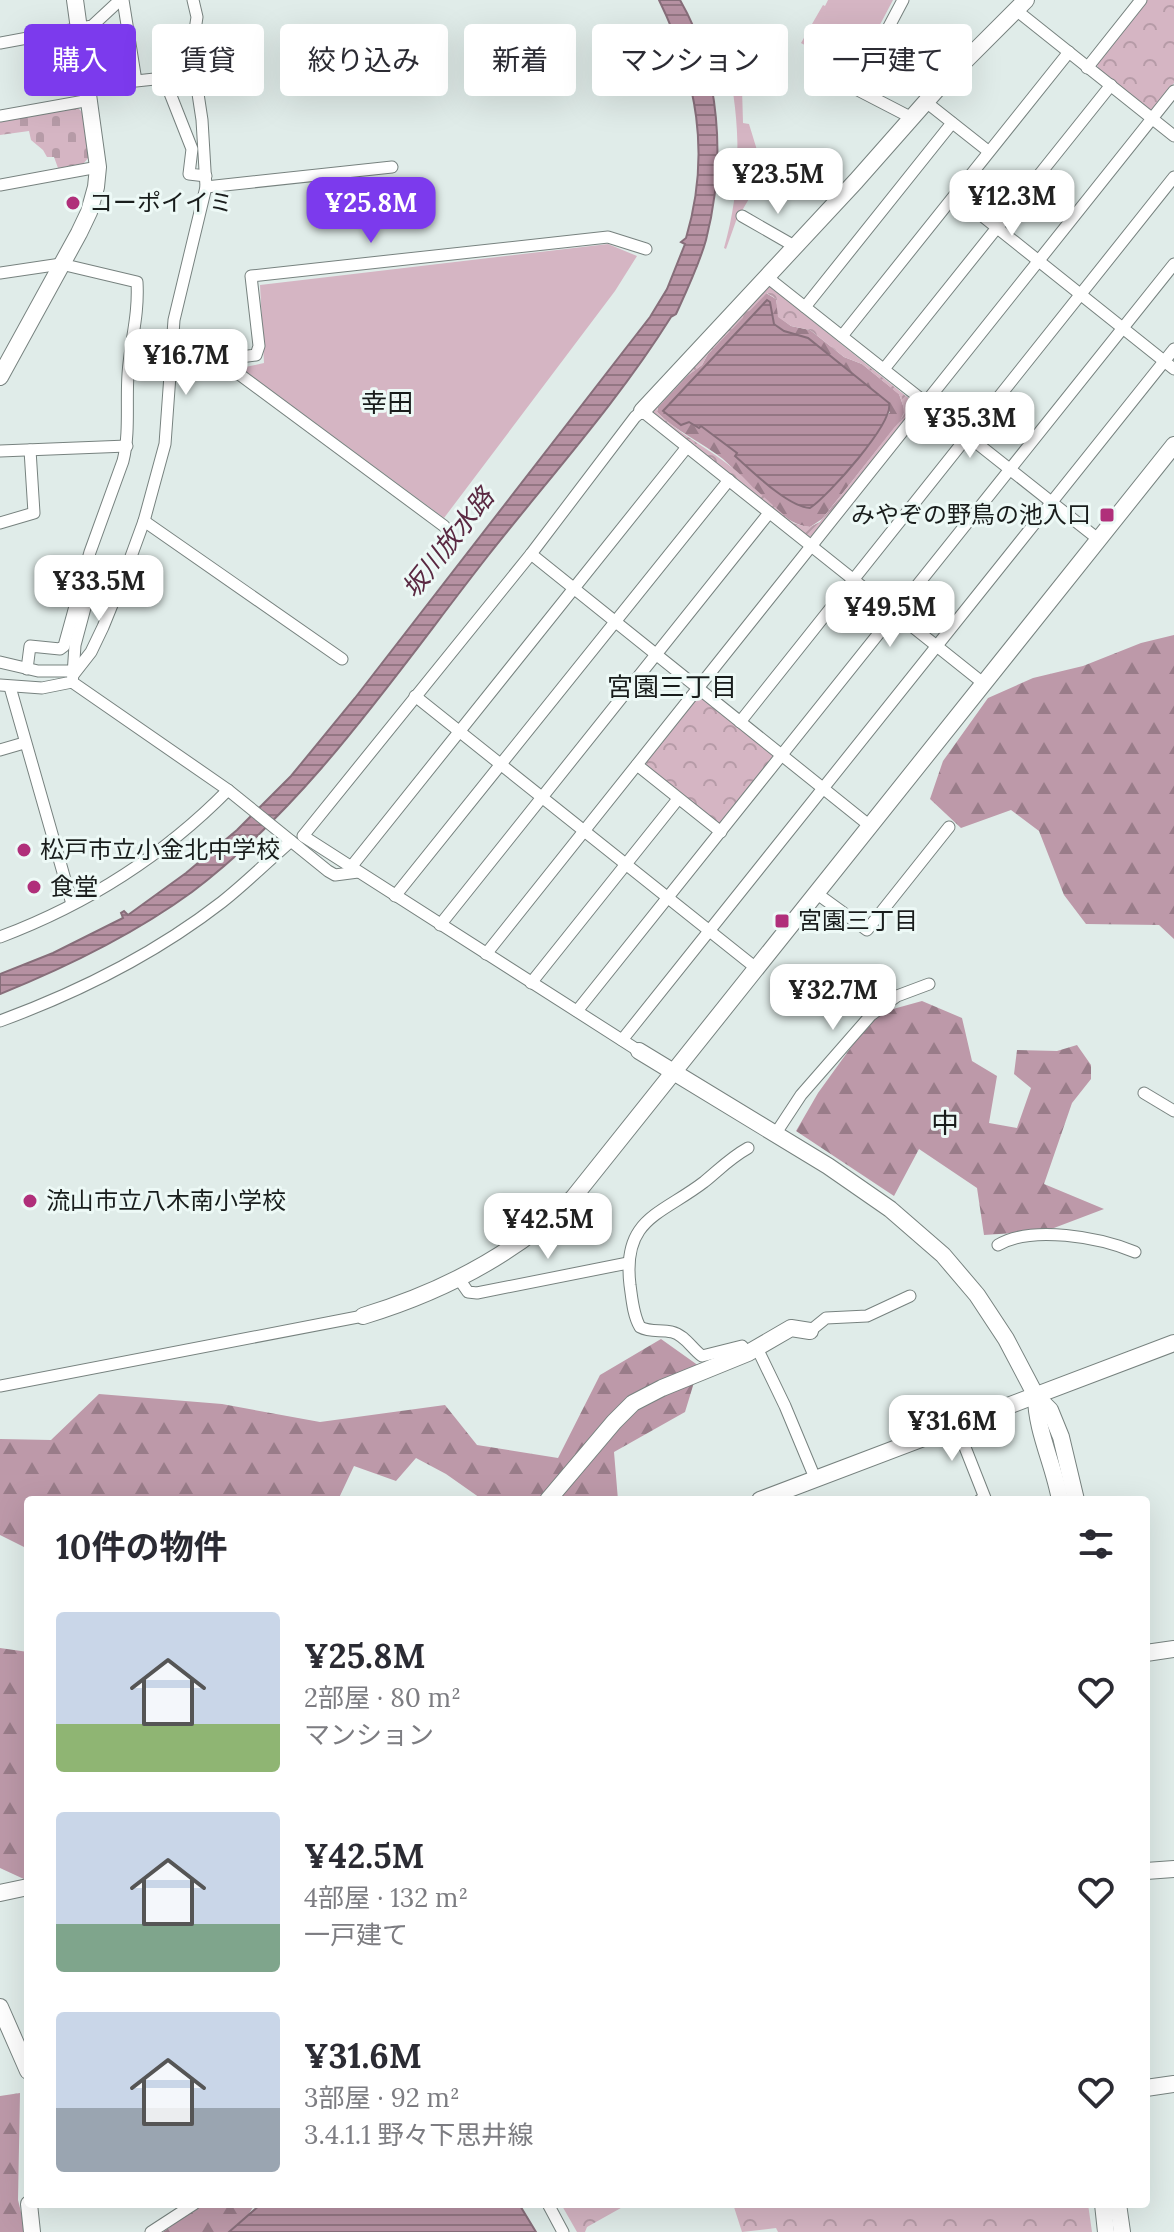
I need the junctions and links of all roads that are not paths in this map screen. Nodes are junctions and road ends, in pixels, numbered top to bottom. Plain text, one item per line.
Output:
1 (75, 0) edge
2 (121, 0) edge
3 (193, 0) edge
4 (903, 0) edge
5 (1141, 0) edge
6 (1021, 5) edge
7 (79, 24) edge
8 (94, 24) edge
9 (196, 24) edge
10 (24, 39) edge
11 (0, 43) edge
12 (1069, 52) junction
13 (972, 53) edge
14 (1087, 68) junction
15 (152, 79) edge
16 (1111, 85) junction
17 (1174, 91) edge
18 (89, 96) edge
19 (171, 96) edge
20 (198, 96) edge
21 (932, 96) edge
22 (90, 100) junction
23 (926, 102) junction
24 (0, 116) edge
25 (912, 118) junction
26 (1153, 119) junction
27 (952, 123) junction
28 (1174, 136) edge
29 (988, 151) junction
30 (98, 167) junction
31 (392, 167) dead end
32 (1174, 177) edge
33 (206, 182) junction
34 (0, 185) edge
35 (956, 195) junction
36 (742, 216) dead end
37 (998, 228) junction
38 (796, 247) junction
39 (646, 249) dead end
40 (1039, 262) junction
41 (61, 264) junction
42 (1174, 264) edge
43 (0, 273) edge
44 (767, 277) junction
45 (1080, 295) junction
46 (805, 307) junction
47 (1123, 328) junction
48 (842, 336) junction
49 (1174, 349) edge
50 (220, 360) junction
51 (1169, 365) edge
52 (172, 366) junction
53 (884, 369) junction
54 (0, 377) edge
55 (925, 403) junction
56 (642, 411) junction
57 (967, 435) junction
58 (1174, 445) edge
59 (127, 446) junction
60 (687, 447) junction
61 (30, 450) junction
62 (0, 451) edge
63 (1009, 469) junction
64 (729, 480) junction
65 (1051, 502) junction
66 (769, 513) junction
67 (144, 521) junction
68 (0, 523) edge
69 (444, 526) dead end
70 (1098, 539) junction
71 (812, 546) junction
72 (531, 554) junction
73 (86, 569) junction
74 (854, 579) junction
75 (574, 588) junction
76 (896, 613) junction
77 (615, 622) junction
78 (937, 647) junction
79 (656, 655) junction
80 (342, 659) dead end
81 (0, 662) edge
82 (27, 669) junction
83 (73, 676) junction
84 (983, 683) junction
85 (5, 686) edge
86 (698, 689) junction
87 (415, 696) junction
88 (740, 722) junction
89 (459, 731) junction
90 (24, 743) junction
91 (0, 750) edge
92 (782, 756) junction
93 (500, 764) junction
94 (637, 765) junction
95 (823, 789) junction
96 (230, 792) junction
97 (543, 797) junction
98 (678, 799) junction
99 (870, 826) junction
100 (949, 827) dead end
101 (584, 831) junction
102 (721, 832) junction
103 (288, 838) junction
104 (626, 865) junction
105 (354, 870) junction
106 (816, 893) junction
107 (395, 896) junction
108 (667, 898) junction
109 (72, 904) junction
110 (440, 925) junction
111 (709, 930) junction
112 (0, 937) edge
113 (486, 954) junction
114 (756, 968) junction
115 (531, 983) junction
116 (929, 984) dead end
117 (577, 1011) junction
118 (0, 1021) edge
119 (622, 1040) junction
120 (639, 1051) joint
121 (674, 1073) junction
122 (1144, 1093) dead end
123 (1174, 1111) edge
124 (776, 1133) junction
125 (748, 1148) dead end
126 (998, 1245) dead end
127 (1135, 1252) dead end
128 (628, 1263) junction
129 (459, 1279) junction
130 (910, 1296) dead end
131 (363, 1316) joint
132 (810, 1331) joint
133 (1174, 1343) edge
134 (752, 1351) junction
135 (0, 1386) edge
136 (1036, 1396) junction
137 (957, 1427) junction
138 (815, 1478) junction
139 (791, 1494) edge
140 (551, 1496) edge
141 (984, 1496) edge
142 (1059, 1496) edge
143 (1075, 1496) edge
144 (1174, 1649) edge
145 (1150, 1652) edge
146 (1174, 1869) edge
147 (1150, 1871) edge
148 (24, 1888) edge
149 (0, 1893) edge
150 (0, 2007) edge
151 (24, 2062) edge
152 (1174, 2084) edge
153 (1150, 2087) edge
154 (29, 2208) edge
155 (187, 2208) edge
156 (550, 2208) edge
157 (1103, 2208) edge
158 (1119, 2208) edge
159 (32, 2232) edge
160 (151, 2232) edge
161 (563, 2232) edge
162 (1106, 2232) edge
163 (1122, 2232) edge

1 - 7 street
2 - 8 street
2 - 15 street
3 - 9 street
4 - 25 street
5 - 14 street
6 - 12 street
6 - 13 street
10 - 11 street
12 - 14 street
12 - 29 street
14 - 16 street
16 - 26 street
16 - 37 street
17 - 26 street
18 - 22 street
19 - 33 street
20 - 33 street
21 - 23 street
22 - 24 street
22 - 30 street
23 - 25 street
23 - 27 street
25 - 38 street
26 - 28 street
26 - 40 street
27 - 29 street
27 - 46 street
29 - 35 street
30 - 34 street
30 - 41 street
31 - 33 street
32 - 45 street
33 - 52 street
35 - 37 street
35 - 48 street
36 - 38 street
37 - 40 street
37 - 53 street
38 - 44 street
39 - 50 street
40 - 45 street
40 - 55 street
41 - 43 street
41 - 54 street
41 - 59 street
42 - 47 street
44 - 46 street
44 - 56 street
45 - 47 street
45 - 57 street
46 - 48 street
47 - 51 street
47 - 63 street
48 - 53 street
49 - 51 street
50 - 52 street
50 - 69 street
51 - 65 street
52 - 67 street
53 - 55 street
55 - 57 street
55 - 71 street
56 - 60 street
56 - 72 street
57 - 63 street
57 - 74 street
58 - 70 street
59 - 61 street
59 - 73 street
60 - 64 street
60 - 75 street
61 - 62 street
61 - 68 street
63 - 65 street
63 - 76 street
64 - 66 street
64 - 77 street
65 - 70 street
65 - 78 street
66 - 71 street
66 - 79 street
67 - 80 street
67 - 83 street
70 - 84 street
71 - 74 street
71 - 86 street
72 - 75 street
72 - 87 street
73 - 82 street
73 - 83 street
74 - 76 street
74 - 88 street
75 - 77 street
75 - 89 street
76 - 78 street
76 - 92 street
77 - 79 street
77 - 93 street
78 - 84 street
78 - 95 street
79 - 86 street
79 - 97 street
81 - 82 street
82 - 83 street
83 - 85 street
83 - 96 street
84 - 99 street
85 - 90 street
86 - 88 street
86 - 94 street
87 - 89 street
87 - 105 street
88 - 92 street
89 - 93 street
89 - 105 street
90 - 91 street
90 - 109 street
92 - 95 street
92 - 102 street
93 - 97 street
93 - 107 street
94 - 98 street
94 - 101 street
95 - 99 street
95 - 111 street
96 - 103 street
96 - 109 street
97 - 101 street
97 - 110 street
98 - 102 street
98 - 104 street
99 - 106 street
100 - 106 street
101 - 104 street
101 - 113 street
102 - 108 street
103 - 105 street
103 - 118 street
104 - 108 street
104 - 115 street
105 - 107 street
106 - 114 street
107 - 110 street
108 - 111 street
108 - 117 street
109 - 112 street
110 - 113 street
111 - 114 street
111 - 119 street
113 - 115 street
114 - 121 street
115 - 117 street
116 - 124 street
117 - 119 street
119 - 120 street
120 - 121 street
121 - 124 street
121 - 129 street
122 - 123 street
124 - 136 street
125 - 128 street
126 - 127 street
128 - 129 street
128 - 134 street
129 - 131 street
130 - 132 street
131 - 135 street
132 - 134 street
133 - 136 street
134 - 138 street
134 - 140 street
136 - 137 street
136 - 142 street
136 - 143 street
137 - 138 street
137 - 141 street
138 - 139 street
144 - 145 street
146 - 147 street
148 - 149 street
150 - 151 street
152 - 153 street
154 - 159 street
155 - 160 street
156 - 161 street
157 - 162 street
158 - 163 street

